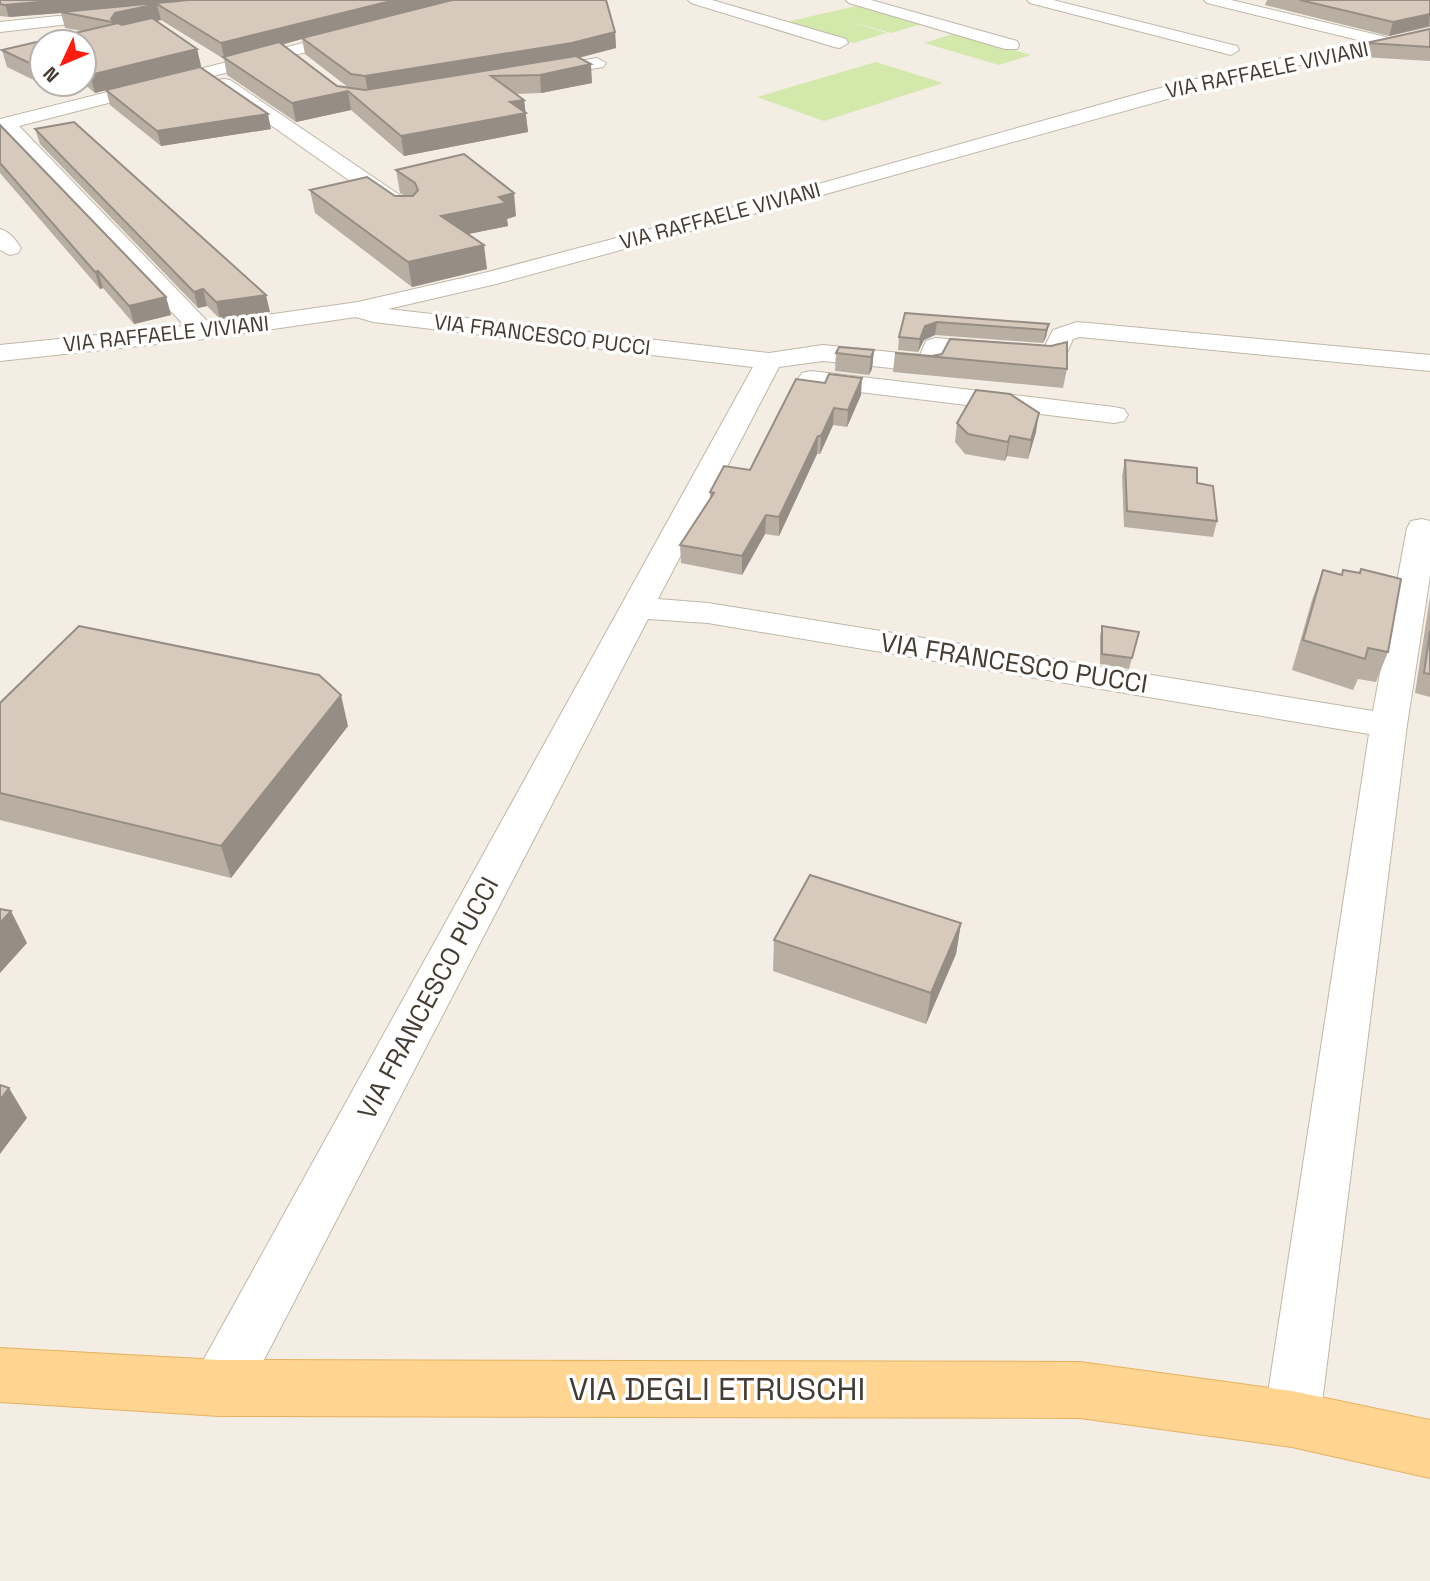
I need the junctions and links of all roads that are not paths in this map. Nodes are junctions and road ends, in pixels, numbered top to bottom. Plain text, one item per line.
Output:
1 (696, 0) edge
2 (854, 0) edge
3 (1035, 0) edge
4 (1212, 0) edge
5 (133, 13) edge
6 (0, 27) edge
7 (367, 32) edge
8 (1430, 34) edge
9 (258, 39) edge
10 (1381, 40) edge
11 (840, 43) dead end
12 (1011, 45) dead end
13 (1231, 50) dead end
14 (284, 54) junction
15 (597, 63) dead end
16 (210, 66) junction
17 (308, 68) edge
18 (516, 77) edge
19 (62, 109) junction
20 (3, 124) edge
21 (81, 124) edge
22 (408, 212) edge
23 (358, 309) junction
24 (198, 325) dead end
25 (0, 353) edge
26 (1430, 363) edge
27 (765, 367) junction
28 (1114, 415) dead end
29 (1422, 528) dead end
30 (638, 608) junction
31 (1389, 725) junction
32 (0, 1375) edge
33 (219, 1388) junction
34 (1292, 1419) junction
35 (1430, 1449) edge

1 - 11 street
2 - 12 street
3 - 13 street
4 - 10 street
5 - 6 street
7 - 14 street
8 - 23 street, VIA RAFFAELE VIVIANI
9 - 14 street
14 - 16 street
14 - 17 street
15 - 18 street
16 - 19 street
16 - 22 street
19 - 20 street
19 - 21 street
20 - 24 street
23 - 25 street, VIA RAFFAELE VIVIANI
23 - 27 street, VIA FRANCESCO PUCCI
26 - 27 street, VIA FRANCESCO PUCCI
27 - 28 street, VIA FRANCESCO PUCCI
27 - 30 street, VIA FRANCESCO PUCCI
29 - 31 street
30 - 31 street, VIA FRANCESCO PUCCI
30 - 33 street, VIA FRANCESCO PUCCI
31 - 34 street
32 - 33 main road, VIA DEGLI ETRUSCHI
33 - 34 main road, VIA DEGLI ETRUSCHI
34 - 35 main road, VIA DEGLI ETRUSCHI

